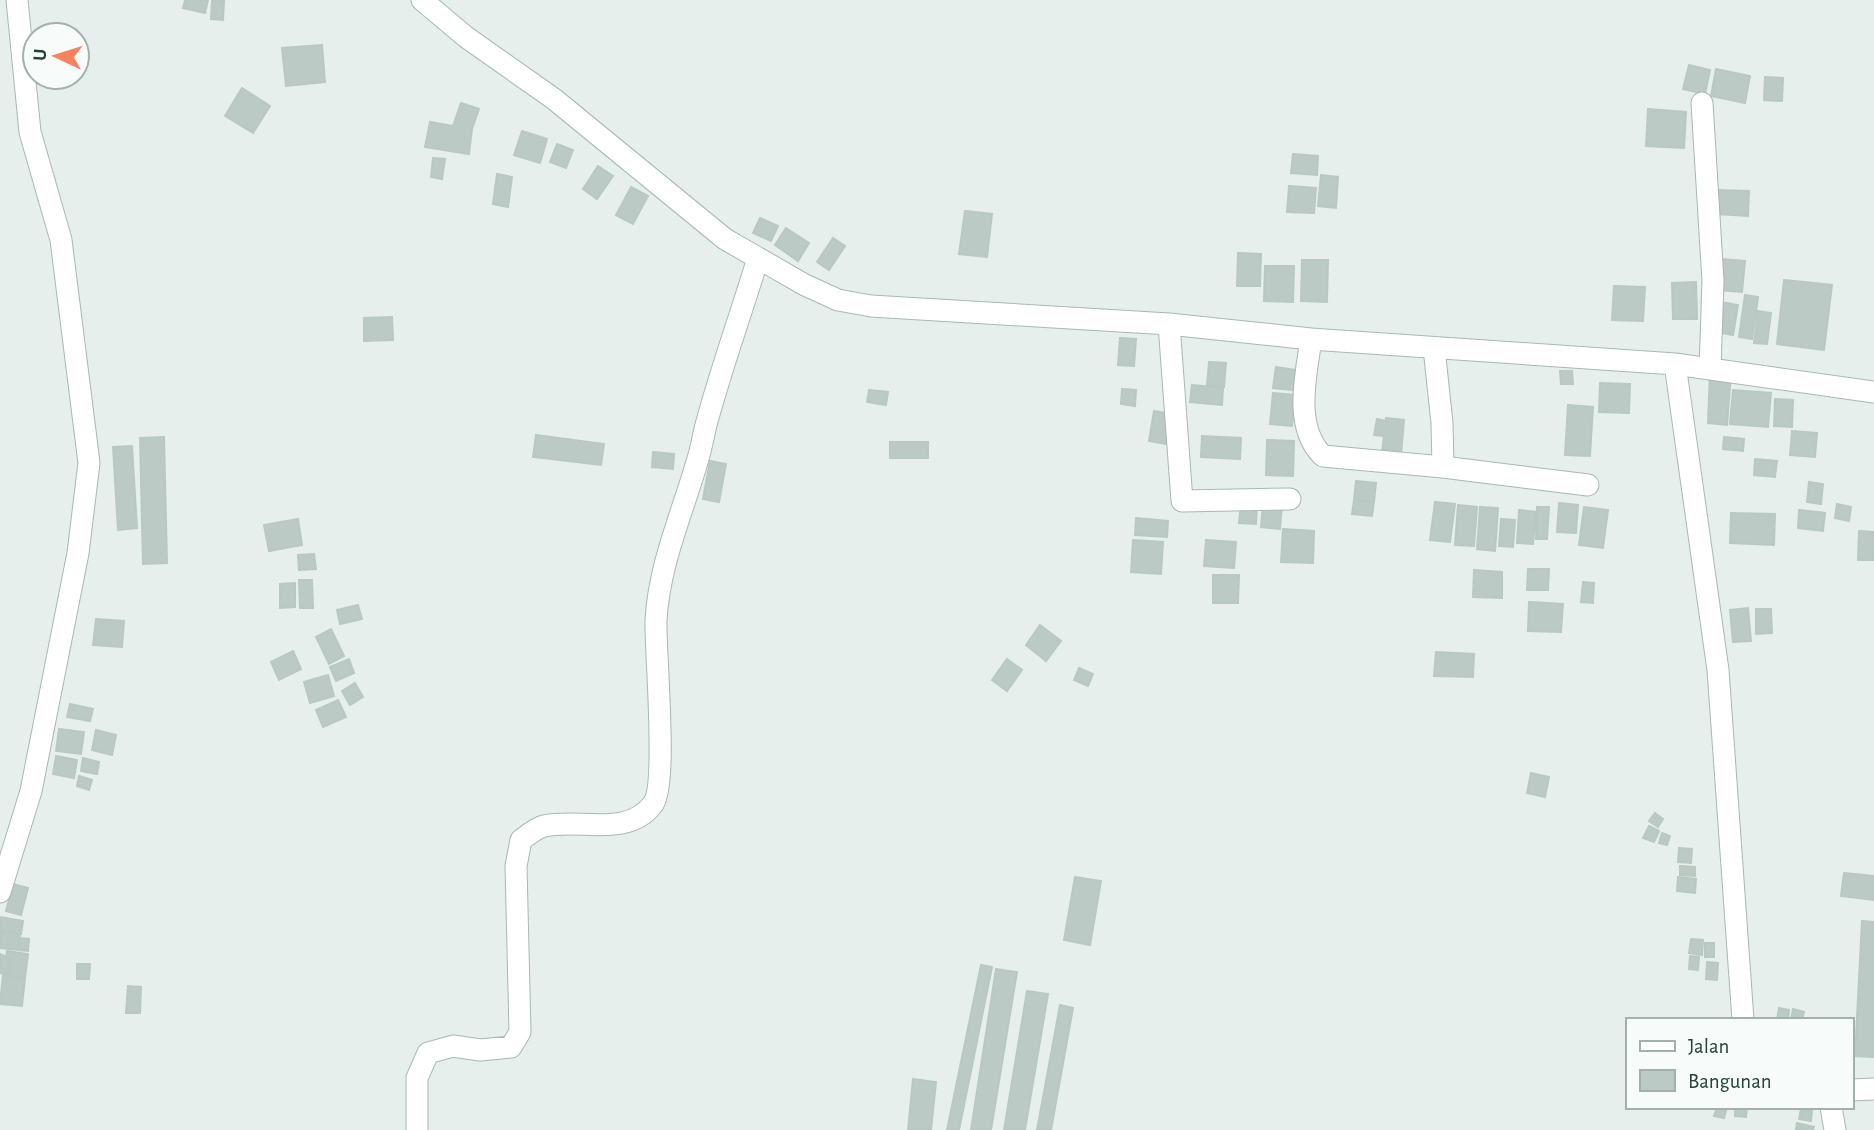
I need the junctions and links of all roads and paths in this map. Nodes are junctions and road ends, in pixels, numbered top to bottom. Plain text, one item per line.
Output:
1 (17, 0) edge
2 (422, 0) edge
3 (1702, 103) dead end
4 (758, 258) junction
5 (1169, 324) junction
6 (1311, 339) junction
7 (1434, 348) junction
8 (1675, 364) junction
9 (1710, 369) junction
10 (1874, 392) edge
11 (1443, 467) junction
12 (1588, 485) dead end
13 (1290, 499) dead end
14 (0, 892) edge
15 (1743, 1018) edge
16 (1874, 1089) edge
17 (1853, 1090) edge
18 (1831, 1109) edge
19 (417, 1130) edge
20 (1835, 1130) edge

1 - 14 street
2 - 4 street
3 - 9 street
4 - 5 street
4 - 19 street
5 - 6 street
5 - 13 street
6 - 7 street
6 - 11 street
7 - 8 street
7 - 11 street
8 - 9 street
8 - 15 street
9 - 10 street
11 - 12 street
16 - 17 street
18 - 20 street

